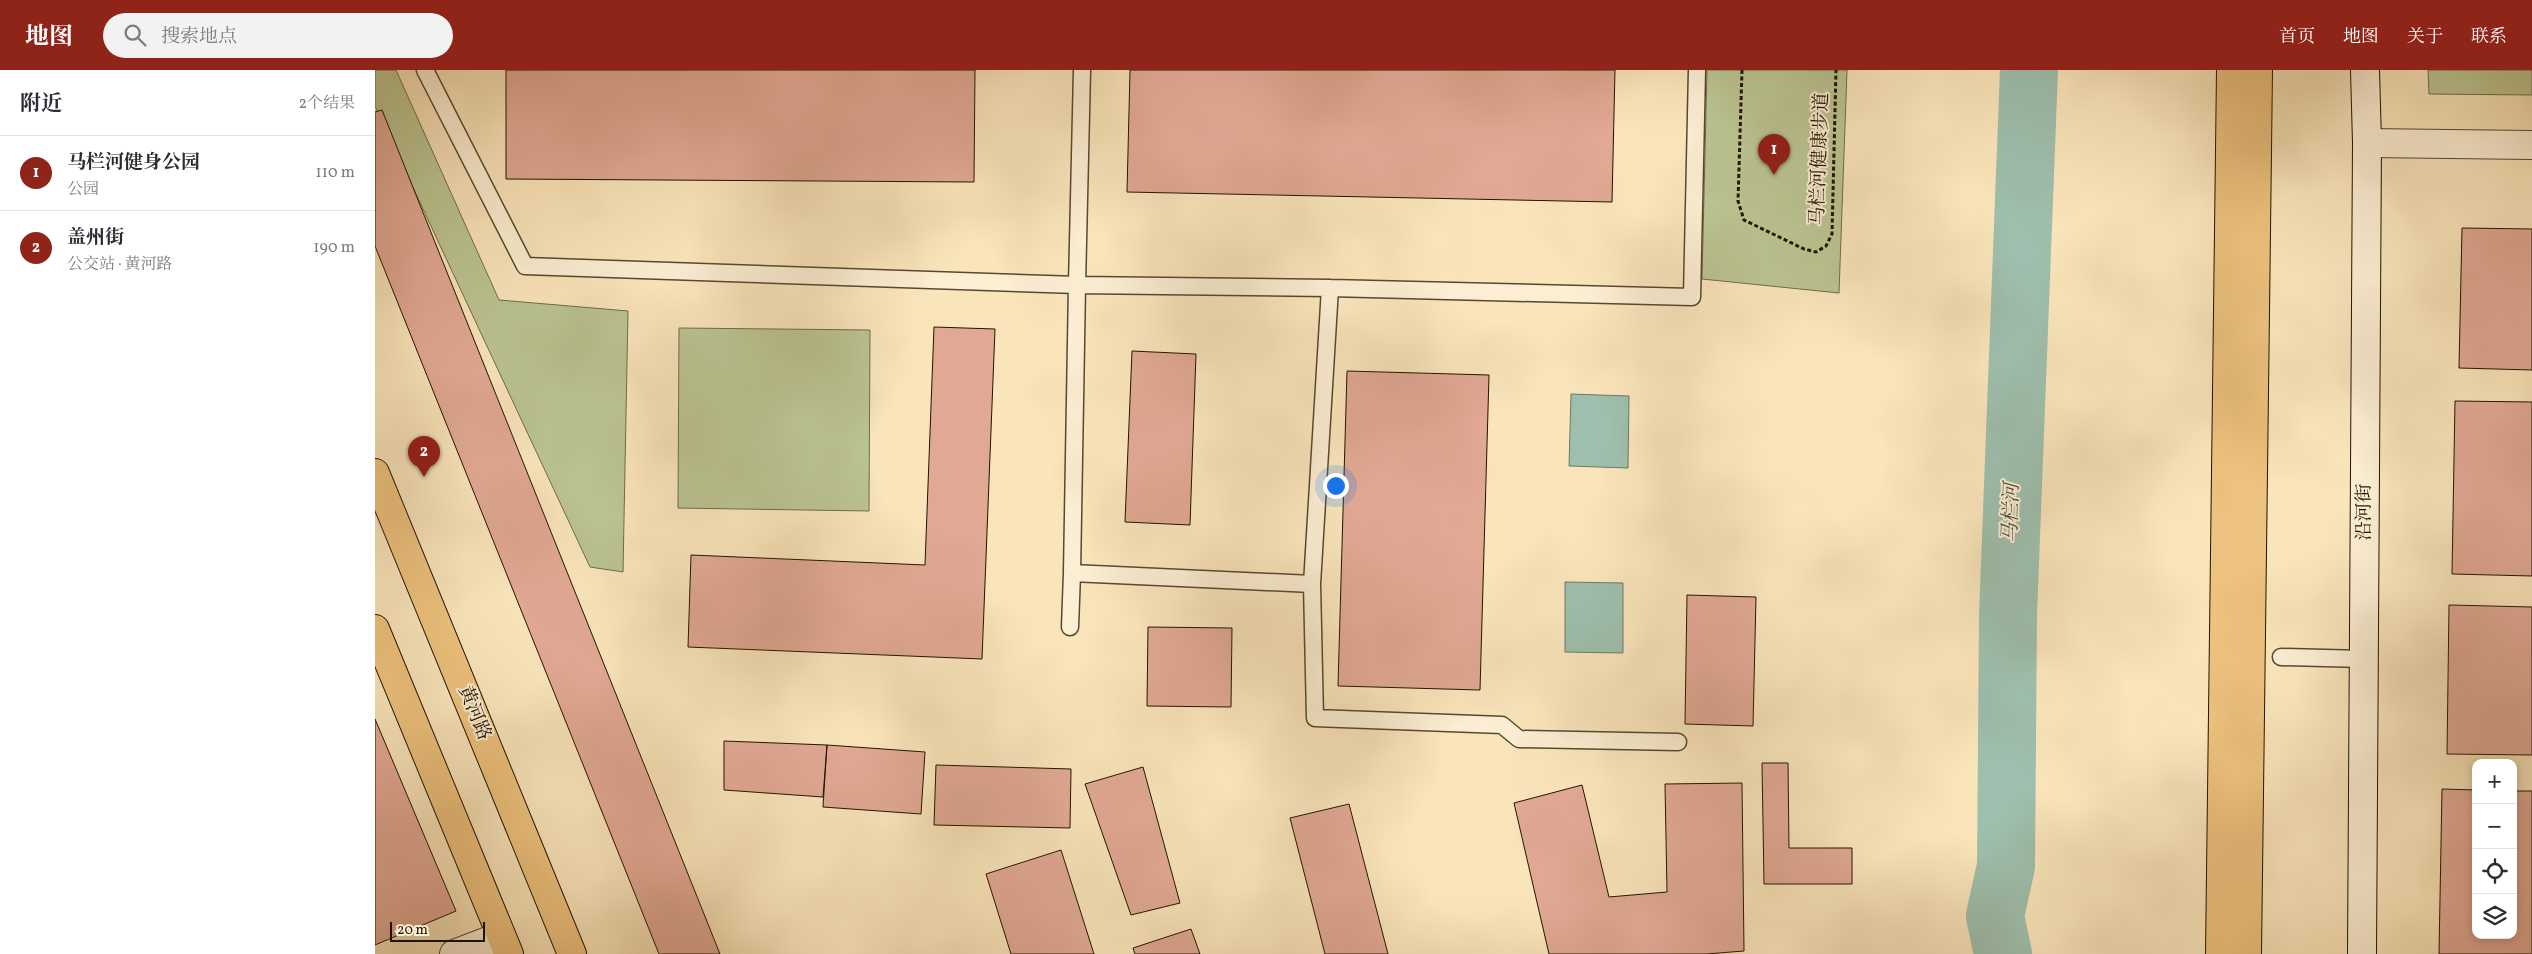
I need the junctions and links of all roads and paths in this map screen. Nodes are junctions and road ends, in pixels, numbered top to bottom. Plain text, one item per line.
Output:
1 (425, 70) edge
2 (1082, 70) edge
3 (1697, 70) edge
4 (1742, 70) edge
5 (1837, 70) edge
6 (2231, 70) edge
7 (2258, 70) edge
8 (2365, 70) edge
9 (2367, 143) junction
10 (2532, 145) edge
11 (1077, 285) junction
12 (1330, 288) junction
13 (375, 473) edge
14 (1073, 574) junction
15 (1312, 584) junction
16 (1070, 627) dead end
17 (375, 629) edge
18 (2281, 657) dead end
19 (2364, 658) junction
20 (1679, 742) dead end
21 (505, 945) edge
22 (454, 954) edge
23 (572, 954) edge
24 (2220, 954) edge
25 (2247, 954) edge
26 (2362, 954) edge

1 - 11 lane
2 - 11 lane
3 - 12 lane
4 - 5 path, 马栏河健康步道
6 - 24 main road
7 - 25 main road
8 - 9 main road, 沿河街
9 - 10 main road
9 - 19 main road, 沿河街
11 - 12 lane
11 - 14 lane
12 - 15 lane
13 - 23 main road, 黄河路
14 - 15 lane
14 - 16 lane
15 - 20 lane
17 - 21 main road
18 - 19 lane
19 - 26 main road, 沿河街
21 - 22 main road

